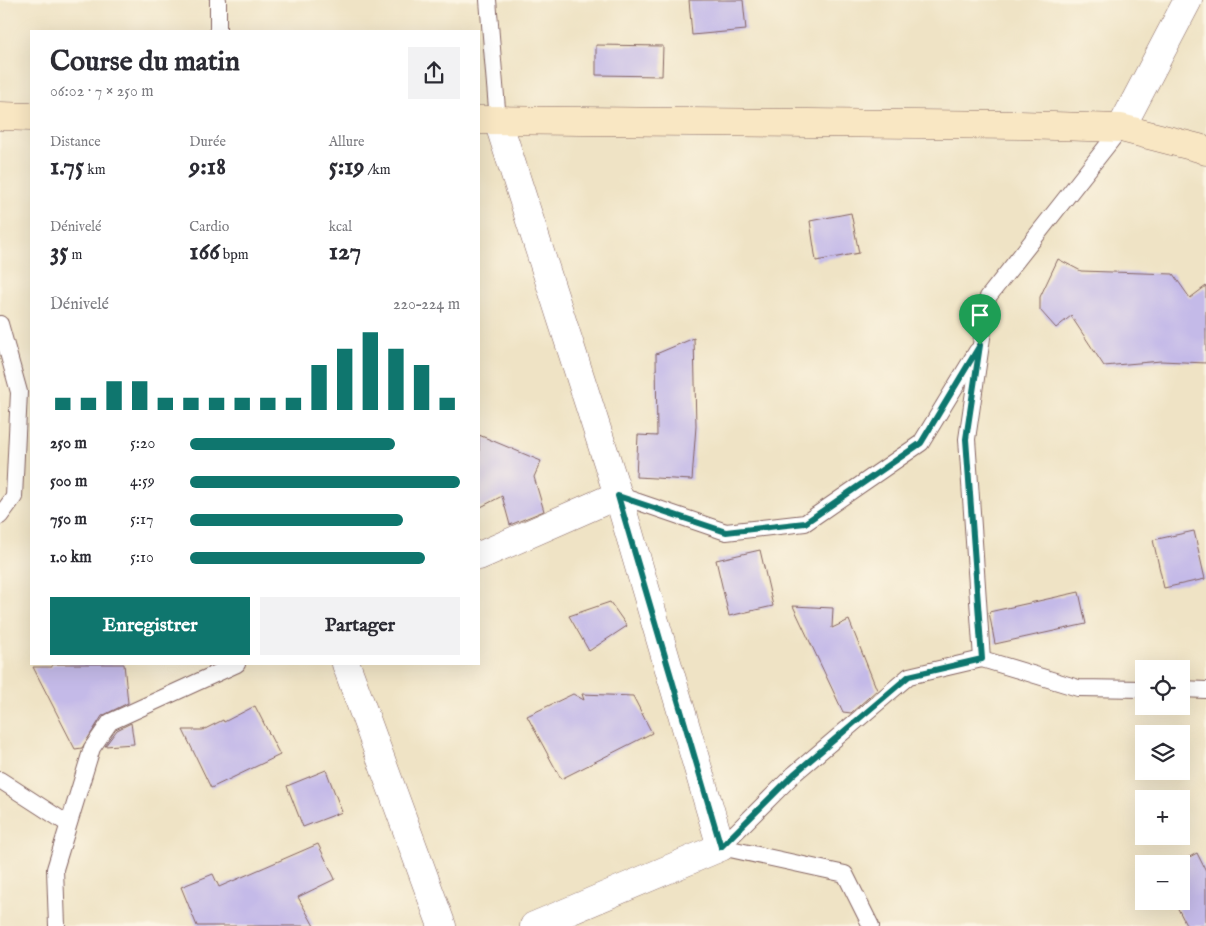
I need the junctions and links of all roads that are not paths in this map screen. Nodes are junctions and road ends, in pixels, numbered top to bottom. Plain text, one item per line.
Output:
1 (218, 0) edge
2 (488, 0) edge
3 (1188, 0) edge
4 (218, 30) edge
5 (0, 116) edge
6 (30, 116) edge
7 (488, 120) edge
8 (1121, 128) junction
9 (1206, 151) edge
10 (0, 324) edge
11 (980, 345) junction
12 (618, 496) junction
13 (0, 516) edge
14 (480, 556) edge
15 (982, 659) junction
16 (235, 665) edge
17 (346, 665) edge
18 (1135, 689) edge
19 (1190, 689) edge
20 (1206, 690) edge
21 (0, 780) edge
22 (68, 824) junction
23 (721, 847) junction
24 (57, 926) edge
25 (442, 926) edge
26 (534, 926) edge
27 (871, 926) edge

1 - 4 lane
2 - 7 lane
3 - 8 street
5 - 6 main road
7 - 8 main road
7 - 12 street
8 - 9 main road
8 - 11 lane
10 - 13 lane
11 - 12 lane
11 - 15 lane
12 - 14 street
12 - 23 street
15 - 18 lane
15 - 23 lane
16 - 22 lane
17 - 25 street
19 - 20 lane
21 - 22 lane
22 - 24 lane
23 - 26 street
23 - 27 lane

